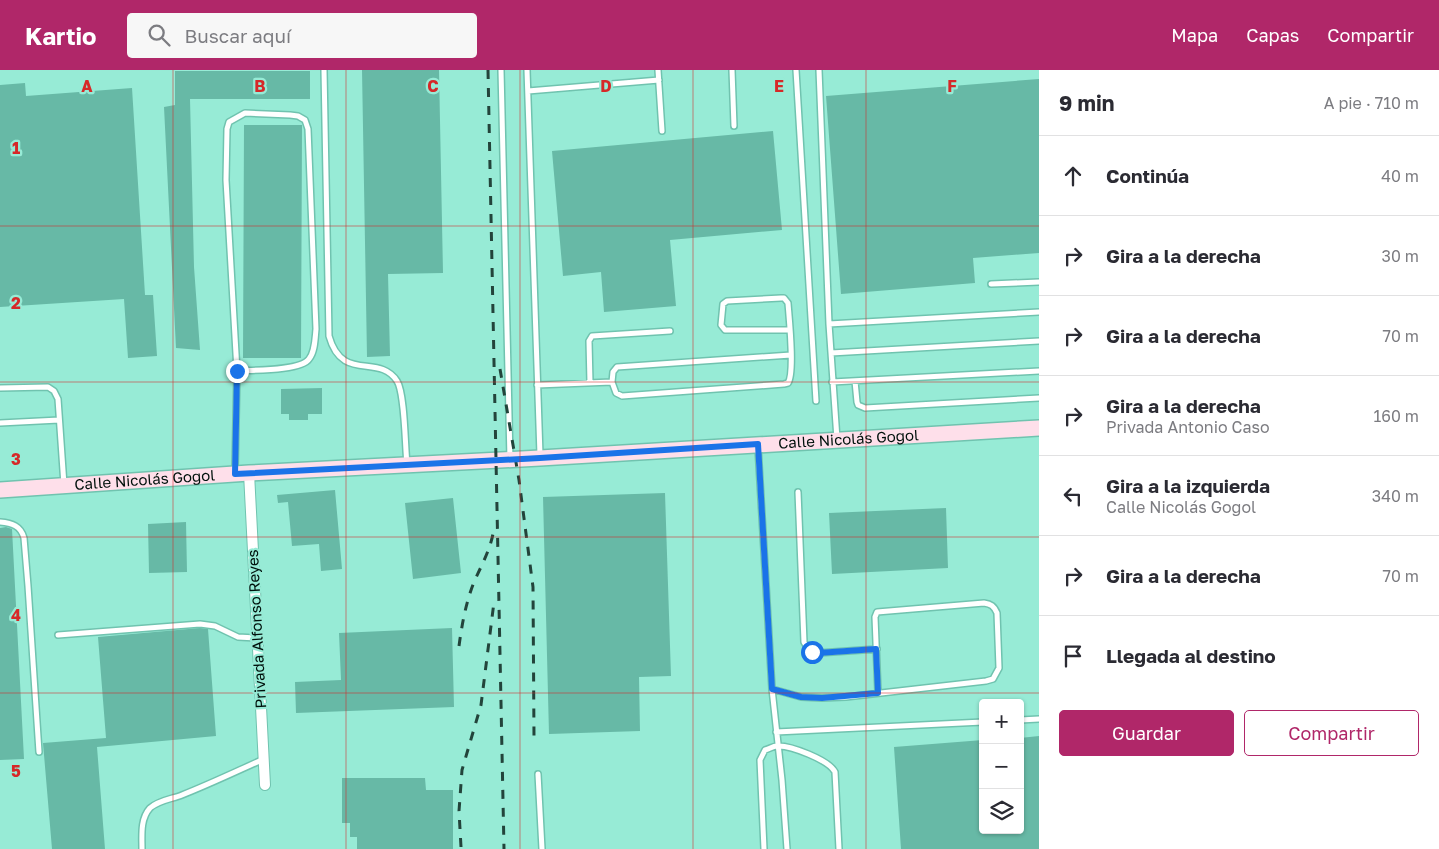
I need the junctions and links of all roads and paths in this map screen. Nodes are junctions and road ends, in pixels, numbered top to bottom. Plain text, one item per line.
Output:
1 (324, 70) edge
2 (500, 70) edge
3 (527, 70) edge
4 (658, 70) edge
5 (732, 70) edge
6 (796, 70) edge
7 (819, 70) edge
8 (659, 80) junction
9 (528, 90) junction
10 (734, 126) dead end
11 (662, 131) dead end
12 (1039, 282) edge
13 (991, 284) dead end
14 (1039, 312) edge
15 (829, 324) junction
16 (790, 330) junction
17 (670, 331) dead end
18 (1039, 341) edge
19 (831, 354) junction
20 (791, 355) junction
21 (237, 371) junction
22 (1039, 371) edge
23 (855, 381) junction
24 (612, 382) junction
25 (832, 382) junction
26 (590, 383) junction
27 (538, 385) junction
28 (0, 388) edge
29 (1039, 398) edge
30 (816, 400) dead end
31 (60, 420) junction
32 (0, 423) edge
33 (1039, 428) edge
34 (837, 439) junction
35 (758, 444) junction
36 (540, 458) junction
37 (510, 460) junction
38 (407, 465) junction
39 (242, 474) junction
40 (64, 486) junction
41 (0, 490) edge
42 (798, 492) dead end
43 (0, 522) edge
44 (58, 635) dead end
45 (258, 638) junction
46 (876, 649) junction
47 (772, 689) junction
48 (878, 693) junction
49 (1039, 719) edge
50 (1024, 720) edge
51 (979, 722) edge
52 (776, 732) junction
53 (777, 746) junction
54 (39, 752) dead end
55 (264, 759) junction
56 (538, 774) dead end
57 (266, 785) dead end
58 (142, 849) edge
59 (542, 849) edge
60 (764, 849) edge
61 (787, 849) edge
62 (839, 849) edge

1 - 38 lane
2 - 37 lane
3 - 9 lane
4 - 8 lane
5 - 10 lane
6 - 30 lane
7 - 15 lane
8 - 9 lane
8 - 11 lane
9 - 27 lane
12 - 13 lane
14 - 15 lane
15 - 19 lane
16 - 16 lane
16 - 20 lane
17 - 26 lane
18 - 19 lane
19 - 25 lane
20 - 24 lane
20 - 24 lane
21 - 21 lane
21 - 39 lane
22 - 23 lane
23 - 25 lane
23 - 29 lane
24 - 26 lane
25 - 34 lane
26 - 27 lane
27 - 36 lane
28 - 31 lane
31 - 32 lane
31 - 40 lane
33 - 34 street, Calle Nicolás Gogol
34 - 35 street, Calle Nicolás Gogol
35 - 36 street, Calle Nicolás Gogol
35 - 47 lane
36 - 37 street, Calle Nicolás Gogol
37 - 38 street, Calle Nicolás Gogol
38 - 39 street, Calle Nicolás Gogol
39 - 40 street, Calle Nicolás Gogol
39 - 45 street, Privada Alfonso Reyes
40 - 41 street, Calle Nicolás Gogol
42 - 46 lane
43 - 54 lane
44 - 45 lane
45 - 55 street, Privada Alfonso Reyes
46 - 48 lane
46 - 48 lane
47 - 48 lane
47 - 52 lane
49 - 50 lane
51 - 52 lane
52 - 53 lane
53 - 60 lane
53 - 61 lane
53 - 62 lane
55 - 57 street, Privada Alfonso Reyes
55 - 58 lane
56 - 59 lane

